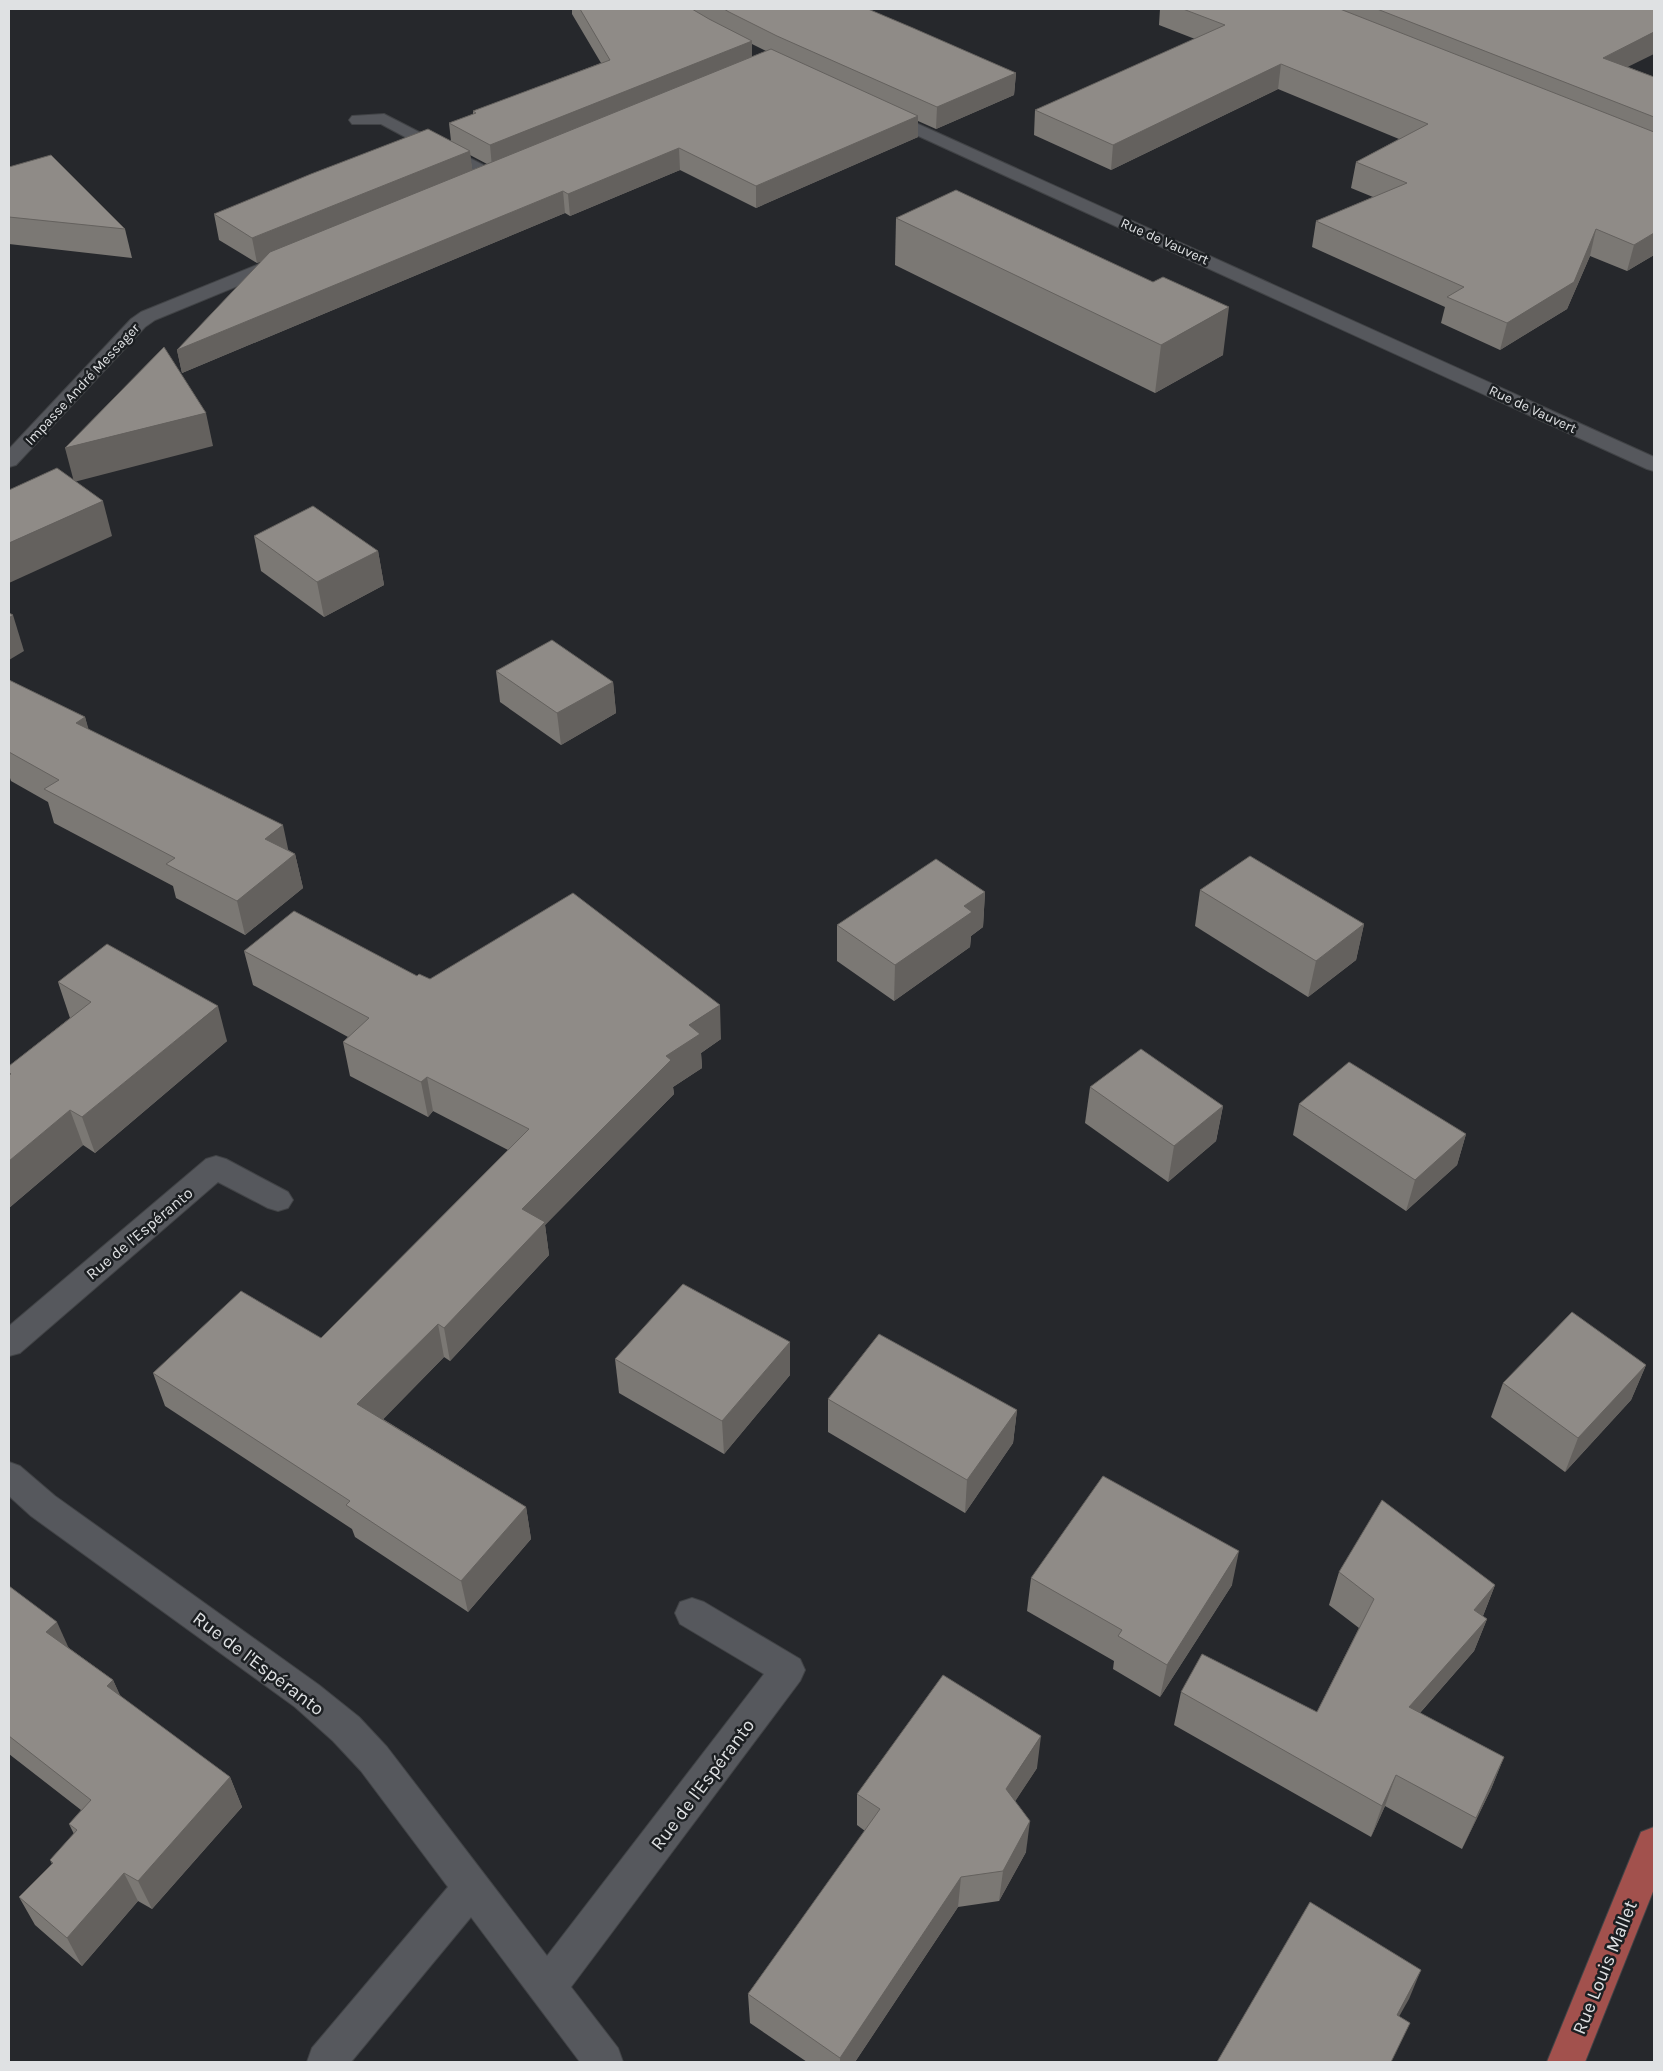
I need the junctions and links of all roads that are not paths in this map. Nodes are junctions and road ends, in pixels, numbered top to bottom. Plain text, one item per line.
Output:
1 (868, 106) edge
2 (358, 120) dead end
3 (510, 168) edge
4 (491, 176) junction
5 (473, 183) edge
6 (302, 253) edge
7 (9, 461) edge
8 (1654, 465) edge
9 (278, 1200) dead end
10 (9, 1344) edge
11 (9, 1476) edge
12 (692, 1613) dead end
13 (1654, 1844) edge
14 (472, 1888) junction
15 (547, 1987) junction
16 (326, 2062) edge
17 (604, 2062) edge
18 (1566, 2062) edge

1 - 8 street, Rue de Vauvert
2 - 4 street
3 - 4 street
4 - 5 street
6 - 7 street, Impasse André Messager
9 - 10 street, Rue de l'Espéranto
11 - 14 street, Rue de l'Espéranto
12 - 15 street, Rue de l'Espéranto
13 - 18 main road, Rue Louis Mallet
14 - 15 street, Rue de l'Espéranto
14 - 16 street
15 - 17 street, Rue de l'Espéranto

